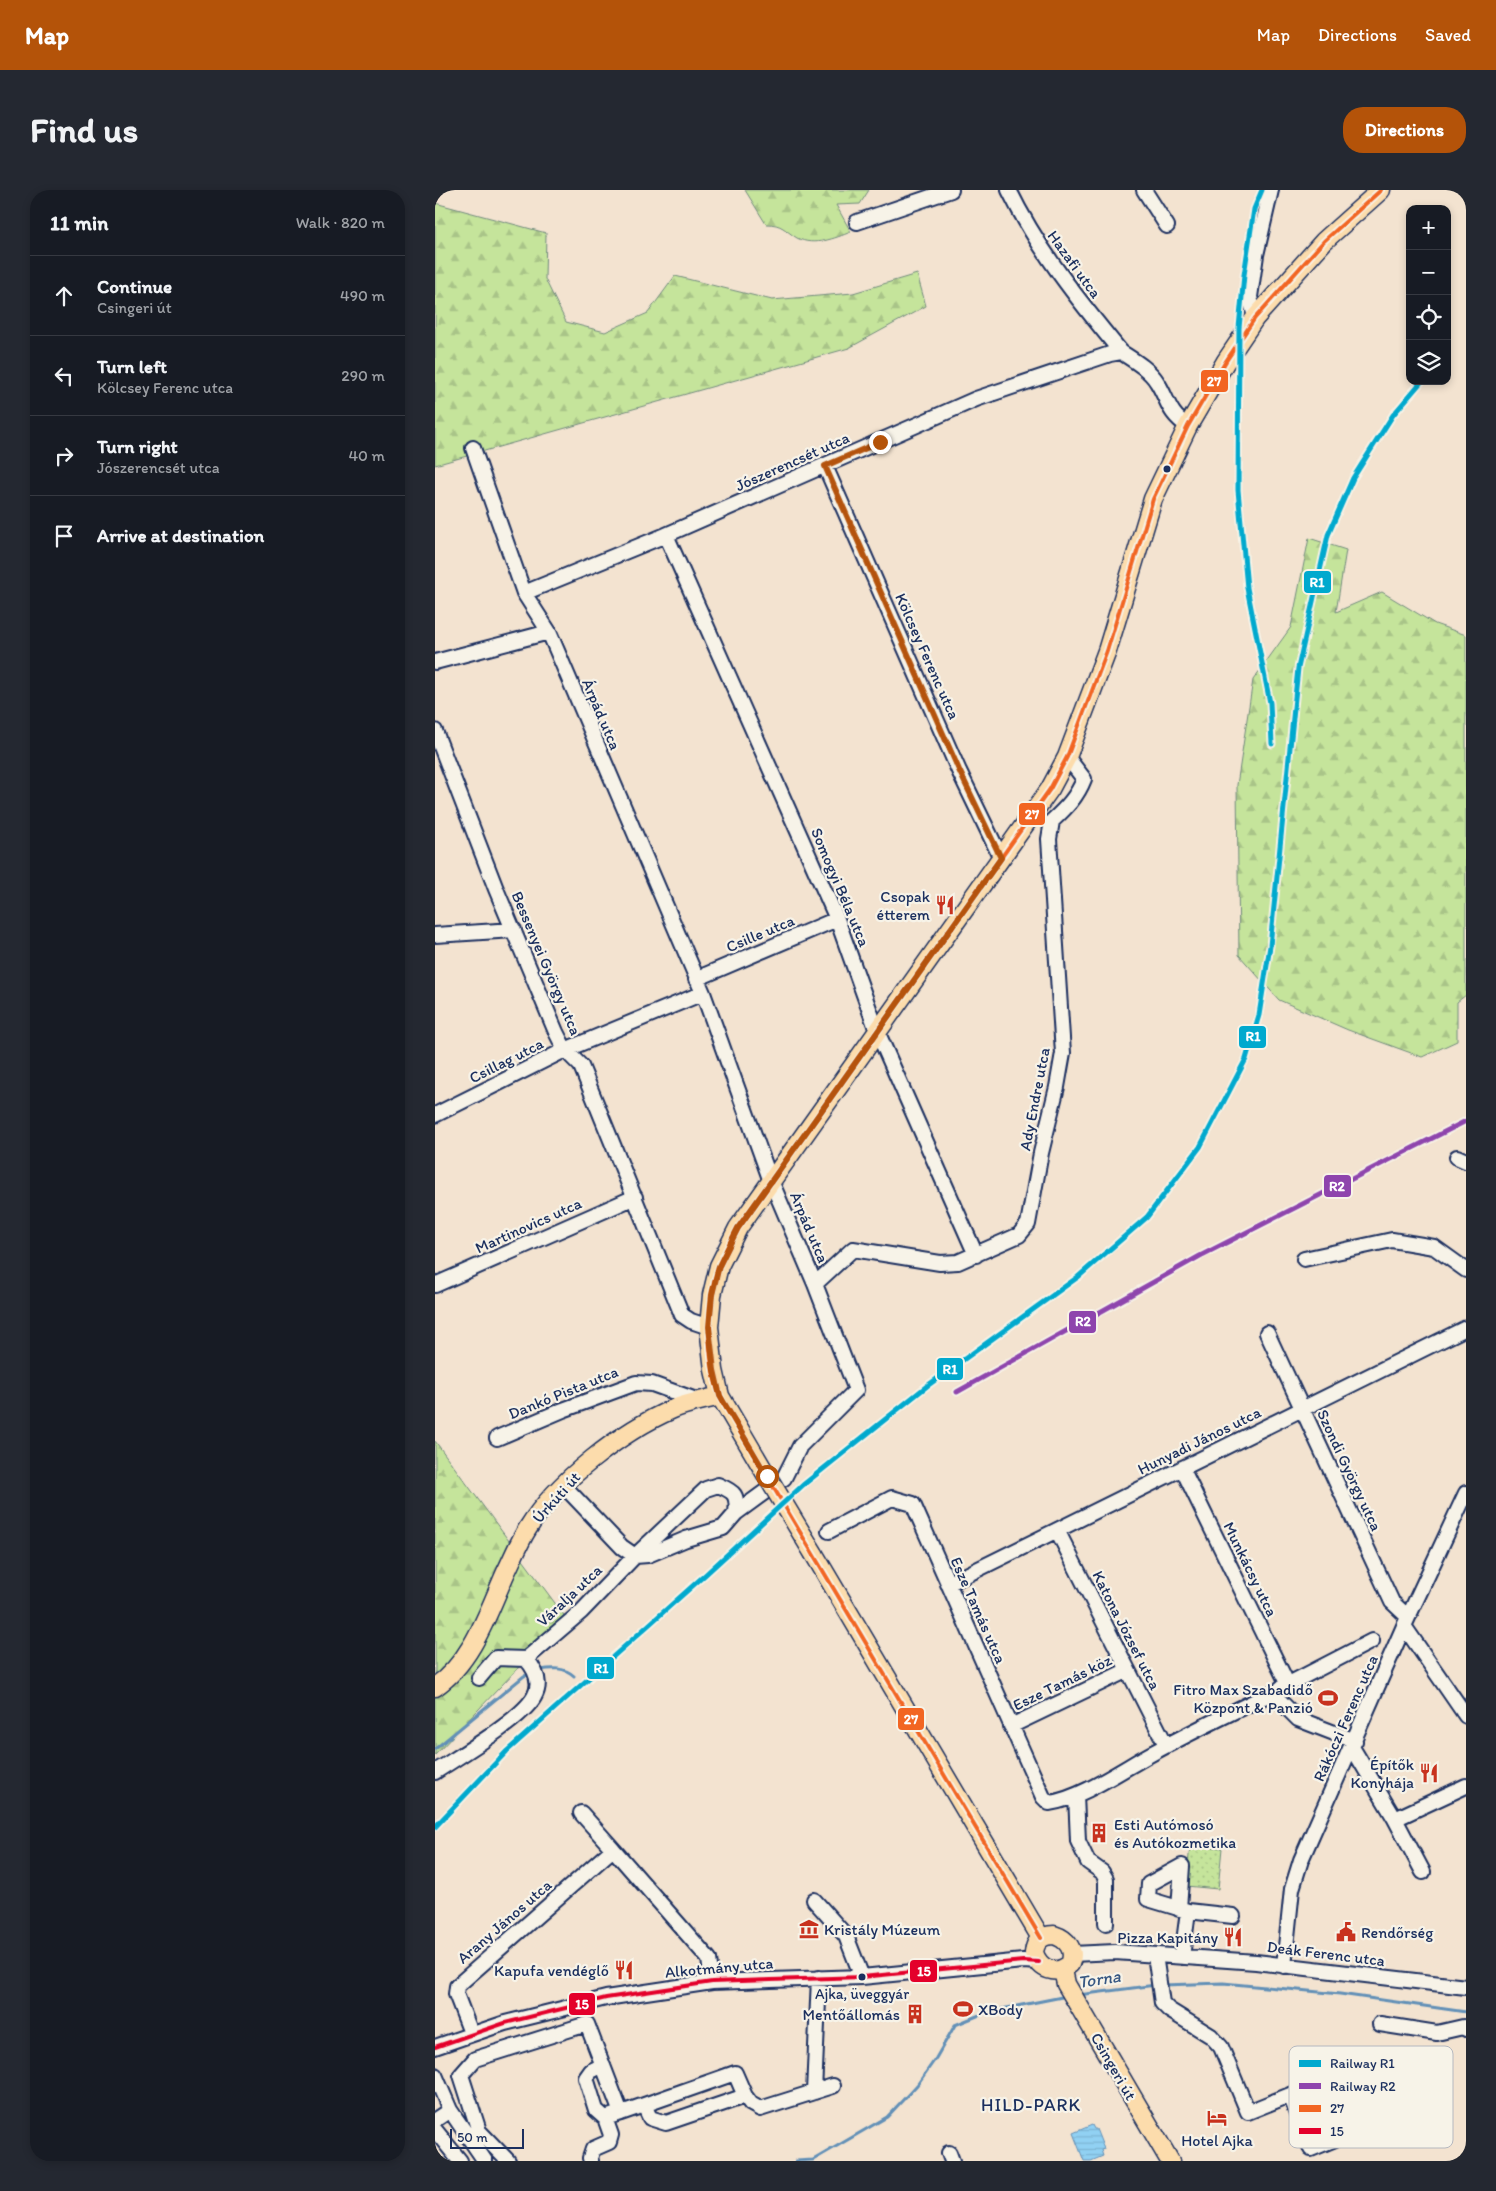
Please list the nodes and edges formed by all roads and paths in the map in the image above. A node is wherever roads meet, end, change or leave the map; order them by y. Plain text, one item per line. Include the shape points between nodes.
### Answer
1 (951, 190) edge
2 (1009, 190) edge
3 (1144, 190) edge
4 (1271, 190) edge
5 (1381, 190) edge
6 (857, 222) dead end
7 (1167, 226) dead end
8 (1255, 318) junction
9 (1121, 352) junction
10 (1188, 426) junction
11 (473, 448) dead end
12 (825, 466) junction
13 (666, 535) junction
14 (524, 593) junction
15 (549, 632) junction
16 (435, 662) edge
17 (435, 731) edge
18 (1067, 757) junction
19 (1001, 858) junction
20 (837, 919) junction
21 (514, 930) junction
22 (435, 935) edge
23 (696, 979) junction
24 (703, 993) junction
25 (877, 1031) junction
26 (565, 1050) junction
27 (435, 1115) edge
28 (772, 1181) junction
29 (635, 1197) junction
30 (977, 1255) junction
31 (1304, 1259) dead end
32 (1466, 1270) edge
33 (815, 1284) junction
34 (435, 1285) edge
35 (709, 1327) junction
36 (1466, 1328) edge
37 (1267, 1333) dead end
38 (720, 1396) junction
39 (699, 1401) junction
40 (1302, 1408) junction
41 (497, 1438) dead end
42 (1182, 1468) junction
43 (563, 1485) junction
44 (1464, 1503) edge
45 (736, 1513) junction
46 (1057, 1530) junction
47 (829, 1531) dead end
48 (635, 1556) junction
49 (948, 1584) junction
50 (1406, 1622) junction
51 (1372, 1641) dead end
52 (526, 1659) junction
53 (1127, 1670) junction
54 (479, 1678) dead end
55 (1288, 1685) junction
56 (435, 1687) edge
57 (1271, 1693) junction
58 (1466, 1716) edge
59 (1011, 1726) junction
60 (1353, 1744) junction
61 (1166, 1746) junction
62 (435, 1772) edge
63 (1466, 1786) edge
64 (1076, 1795) junction
65 (581, 1813) dead end
66 (1395, 1819) junction
67 (613, 1849) junction
68 (1423, 1872) dead end
69 (814, 1900) dead end
70 (1233, 1916) dead end
71 (1106, 1923) dead end
72 (1041, 1938) junction
73 (1072, 1954) junction
74 (1155, 1955) junction
75 (1182, 1957) junction
76 (1039, 1962) junction
77 (1283, 1966) junction
78 (862, 1977) junction
79 (1064, 1977) junction
80 (819, 1978) junction
81 (712, 1982) junction
82 (1466, 1987) edge
83 (582, 2004) junction
84 (587, 2024) junction
85 (1380, 2024) dead end
86 (1466, 2028) edge
87 (471, 2034) junction
88 (435, 2047) edge
89 (603, 2065) junction
90 (435, 2075) edge
91 (833, 2086) dead end
92 (814, 2092) junction
93 (1289, 2095) edge
94 (745, 2096) junction
95 (644, 2105) junction
96 (450, 2110) junction
97 (621, 2113) junction
98 (605, 2118) junction
99 (435, 2120) edge
100 (435, 2130) edge
101 (474, 2134) junction
102 (461, 2161) edge
103 (485, 2161) edge
104 (508, 2161) edge
105 (591, 2161) edge
106 (1170, 2161) edge

1 - 6 street
2 - 9 street, Hazafi utca via 1054,268
3 - 7 street
4 - 8 street via 1250,297
5 - 8 main road via 1324,241
8 - 10 main road
9 - 10 street via 1157,381 1169,409
9 - 12 street, Jószerencsét utca via 977,399
10 - 18 main road via 1153,499 1107,652
11 - 14 street, Árpád utca
12 - 13 street, Jószerencsét utca
12 - 19 street, Kölcsey Ferenc utca via 955,762
13 - 14 street, Jószerencsét utca
13 - 20 street, Somogyi Béla utca
14 - 15 street, Árpád utca
15 - 16 street
15 - 23 street, Árpád utca
17 - 21 street, Bessenyei György utca
18 - 19 main road via 1051,789
18 - 30 street, Ady Endre utca via 1084,779 1069,806 1052,821 1049,839 1063,1052 1057,1087 1029,1224 1019,1235
19 - 25 main road
20 - 23 street, Csille utca
20 - 25 street, Somogyi Béla utca
21 - 22 street
21 - 26 street, Bessenyei György utca
23 - 24 street, Árpád utca
24 - 26 street
24 - 28 street, Árpád utca
25 - 28 main road
25 - 30 street, Somogyi Béla utca
26 - 27 street, Csillag utca
26 - 29 street, Bessenyei György utca via 581,1066
28 - 33 street, Árpád utca
28 - 35 main road via 738,1228 719,1266
29 - 34 street, Martinovics utca
29 - 35 street, Bessenyei György utca via 682,1314
30 - 33 street, Ady Endre utca via 958,1262 940,1263 853,1249
31 - 32 street via 1392,1240 1434,1247
33 - 45 street, Árpád utca via 856,1390 800,1446 785,1478
35 - 38 main road
36 - 40 street, Hunyadi János utca
37 - 40 street, Szondi György utca
38 - 39 main road, Úrkúti út
38 - 72 main road, bridge
39 - 41 street, Dankó Pista utca via 652,1384 636,1383
39 - 43 main road, Úrkúti út via 674,1408 645,1422 596,1456
40 - 42 street, Hunyadi János utca
40 - 50 street, Szondi György utca via 1392,1602
42 - 46 street, Hunyadi János utca
42 - 55 street, Munkácsy utca
43 - 48 street via 622,1547
43 - 56 main road, Úrkúti út via 528,1528 466,1656
44 - 50 street, Rákóczi Ferenc utca
45 - 48 street via 723,1528 647,1555
45 - 48 street, Váralja utca via 734,1494 718,1485 706,1489
46 - 49 street, Hunyadi János utca
46 - 53 street, Katona József utca
47 - 49 street, Esze Tamás utca via 891,1498 913,1504
48 - 52 street, Váralja utca via 581,1612
49 - 59 street, Esze Tamás utca
50 - 58 street, Szondi György utca
50 - 60 street, Rákóczi Ferenc utca
51 - 55 street
52 - 54 street via 496,1658
52 - 62 street via 538,1679 535,1696 527,1706
53 - 59 street, Esze Tamás köz
53 - 61 street, Katona József utca
55 - 57 street
57 - 60 street via 1298,1719
57 - 61 street
59 - 64 street, Esze Tamás utca via 1043,1797 1049,1803
60 - 66 street
60 - 77 street, Rákóczi Ferenc utca via 1301,1860 1292,1889
61 - 64 street
63 - 66 street
64 - 71 street via 1079,1841 1088,1862 1106,1879
65 - 67 street
66 - 68 street
67 - 81 street via 709,1959
67 - 87 street, Arany János utca via 457,1986 456,1994
69 - 78 street via 846,1936
70 - 75 street via 1183,1910
72 - 73 main road via 1049,1935 1060,1937 1068,1943
72 - 76 main road via 1034,1948
73 - 74 street, Deák Ferenc utca via 1115,1952
73 - 79 main road
74 - 75 street, Deák Ferenc utca
74 - 93 street via 1162,2003 1211,2036 1221,2047 1247,2112
75 - 77 street, Deák Ferenc utca
76 - 78 street, Alkotmány utca
76 - 79 main road
77 - 82 street, Deák Ferenc utca
78 - 80 street, Alkotmány utca
79 - 106 main road, Csingeri út
80 - 81 street, Alkotmány utca
80 - 92 street
81 - 83 street, Alkotmány utca
83 - 84 street
83 - 87 street, Alkotmány utca
84 - 89 street
84 - 101 street via 475,2059 461,2075
85 - 86 street via 1437,2034
87 - 88 street, Alkotmány utca
89 - 97 street
89 - 98 street via 591,2071 586,2078 596,2110
90 - 96 street
91 - 92 street
92 - 94 street via 760,2108
94 - 95 street via 666,2123 650,2118
94 - 95 street via 735,2073
95 - 97 street
96 - 99 street
96 - 101 street
97 - 98 street
98 - 105 street via 611,2135 609,2142 593,2149
100 - 102 street
101 - 103 street
101 - 104 street

